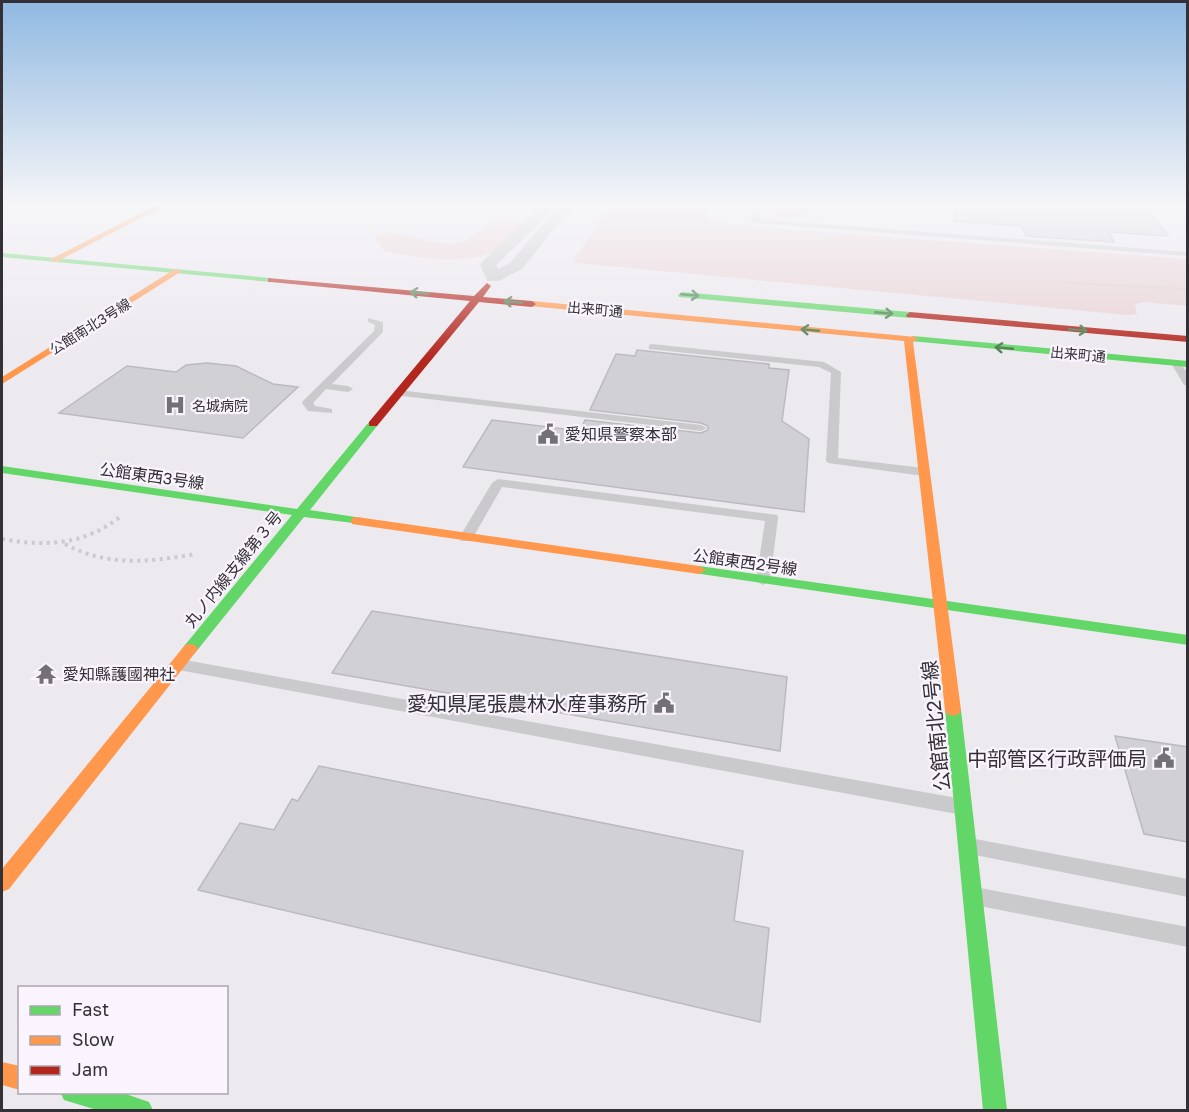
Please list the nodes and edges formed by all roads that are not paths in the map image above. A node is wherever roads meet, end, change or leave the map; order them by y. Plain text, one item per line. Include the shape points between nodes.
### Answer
1 (2, 255) edge
2 (63, 255) edge
3 (498, 255) edge
4 (525, 255) edge
5 (53, 260) junction
6 (178, 271) junction
7 (473, 276) dead end
8 (493, 278) junction
9 (515, 280) dead end
10 (668, 293) dead end
11 (477, 298) junction
12 (371, 320) dead end
13 (908, 339) junction
14 (1188, 339) edge
15 (652, 347) dead end
16 (1182, 364) edge
17 (2, 381) edge
18 (1188, 383) edge
19 (324, 386) junction
20 (348, 389) dead end
21 (398, 393) junction
22 (328, 411) dead end
23 (701, 428) dead end
24 (2, 470) edge
25 (924, 471) junction
26 (298, 514) junction
27 (466, 538) junction
28 (763, 581) junction
29 (942, 606) junction
30 (1188, 640) edge
31 (177, 665) junction
32 (962, 806) junction
33 (967, 846) junction
34 (2, 883) edge
35 (1188, 888) edge
36 (972, 895) junction
37 (1188, 937) edge
38 (2, 1074) edge
39 (18, 1078) edge
40 (80, 1094) edge
41 (141, 1110) edge
42 (994, 1110) edge

1 - 5 street, 出来町通
2 - 5 street
3 - 8 street via 489,264
4 - 8 street via 516,266
5 - 6 street, 出来町通
11 -> 6 street, 出来町通
6 - 17 street, 公館南北3号線
7 - 8 street
8 - 9 street
8 - 11 street, 丸ノ内線支線第３号
10 -> 14 street, 出来町通
13 -> 11 street, 出来町通
11 - 21 street, 丸ノ内線支線第３号
12 - 19 lane via 380,324 378,332
16 -> 13 street, 出来町通
13 - 25 street, 公館南北2号線
15 - 25 lane via 821,364 836,372 832,461
16 - 18 lane
19 - 20 lane
19 - 22 lane via 307,403 312,409
21 - 23 lane
21 - 26 street, 丸ノ内線支線第３号
24 - 26 street, 公館東西3号線
25 - 29 street, 公館南北2号線
26 - 27 street, 公館東西2号線
26 - 31 street, 丸ノ内線支線第３号
27 - 28 street, 公館東西2号線
27 - 28 lane via 498,483 772,518
28 - 29 street, 公館東西2号線
29 - 30 street, 公館東西2号線
29 - 32 street, 公館南北2号線
31 - 32 lane
31 - 34 street, 丸ノ内線支線第３号
32 - 33 street, 公館南北2号線
33 - 35 lane
33 - 36 street, 公館南北2号線
36 - 37 lane
36 - 42 street, 公館南北2号線
38 - 39 street
40 - 41 street

